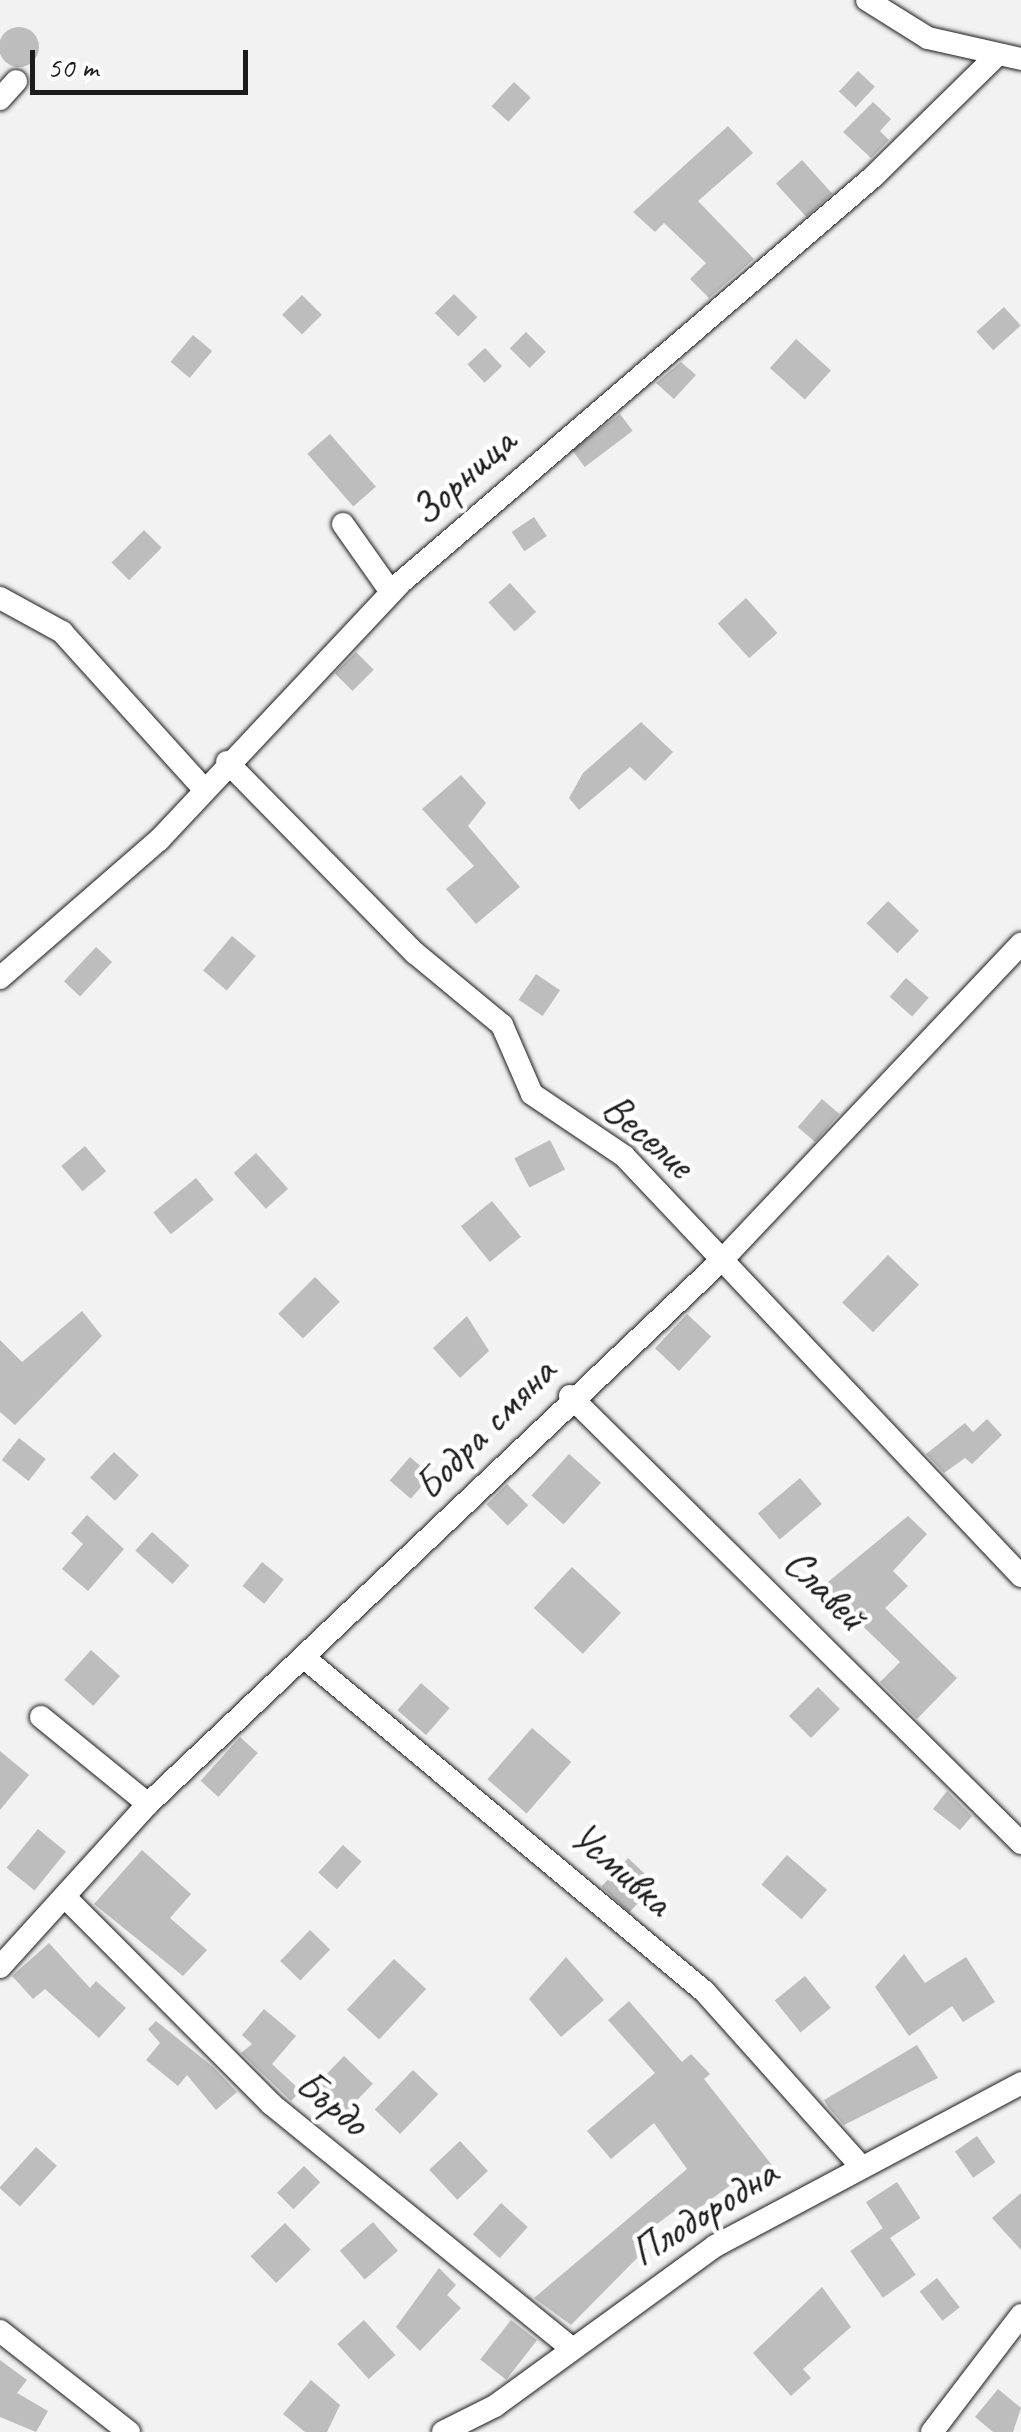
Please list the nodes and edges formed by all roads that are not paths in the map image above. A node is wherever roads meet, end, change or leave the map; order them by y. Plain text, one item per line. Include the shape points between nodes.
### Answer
1 (868, 0) edge
2 (997, 55) junction
3 (1021, 59) edge
4 (16, 81) dead end
5 (0, 99) edge
6 (342, 524) dead end
7 (391, 592) junction
8 (0, 598) edge
9 (227, 762) junction
10 (204, 788) junction
11 (1021, 944) edge
12 (0, 978) edge
13 (723, 1259) junction
14 (570, 1396) junction
15 (1021, 1576) edge
16 (307, 1660) junction
17 (41, 1716) dead end
18 (148, 1804) junction
19 (1021, 1843) edge
20 (66, 1898) junction
21 (0, 1967) edge
22 (1021, 2083) edge
23 (858, 2162) junction
24 (1021, 2315) edge
25 (0, 2331) edge
26 (570, 2346) junction
27 (936, 2430) edge
28 (129, 2432) edge
29 (442, 2432) edge

1 - 2 street via 928,38
2 - 3 street
2 - 7 street, Зорница via 874,176
4 - 5 street
6 - 7 street
7 - 9 street, Зорница
8 - 10 street via 62,632
9 - 10 street, Зорница
9 - 13 street, Веселие via 415,953 502,1025 532,1094 624,1156
10 - 12 street, Зорница via 159,840
11 - 13 street, Бодра смяна
13 - 14 street, Бодра смяна
13 - 15 street, Веселие
14 - 16 street, Бодра смяна
14 - 19 street, Славей
16 - 18 street, Бодра смяна
16 - 23 street, Усмивка via 705,1992
17 - 18 street
18 - 20 street, Бодра смяна
20 - 21 street, Бодра смяна
20 - 26 street, Бърдо via 271,2104
22 - 23 street, Плодородна
23 - 26 street, Плодородна
24 - 27 street
25 - 28 street
26 - 29 street, Плодородна via 495,2406

